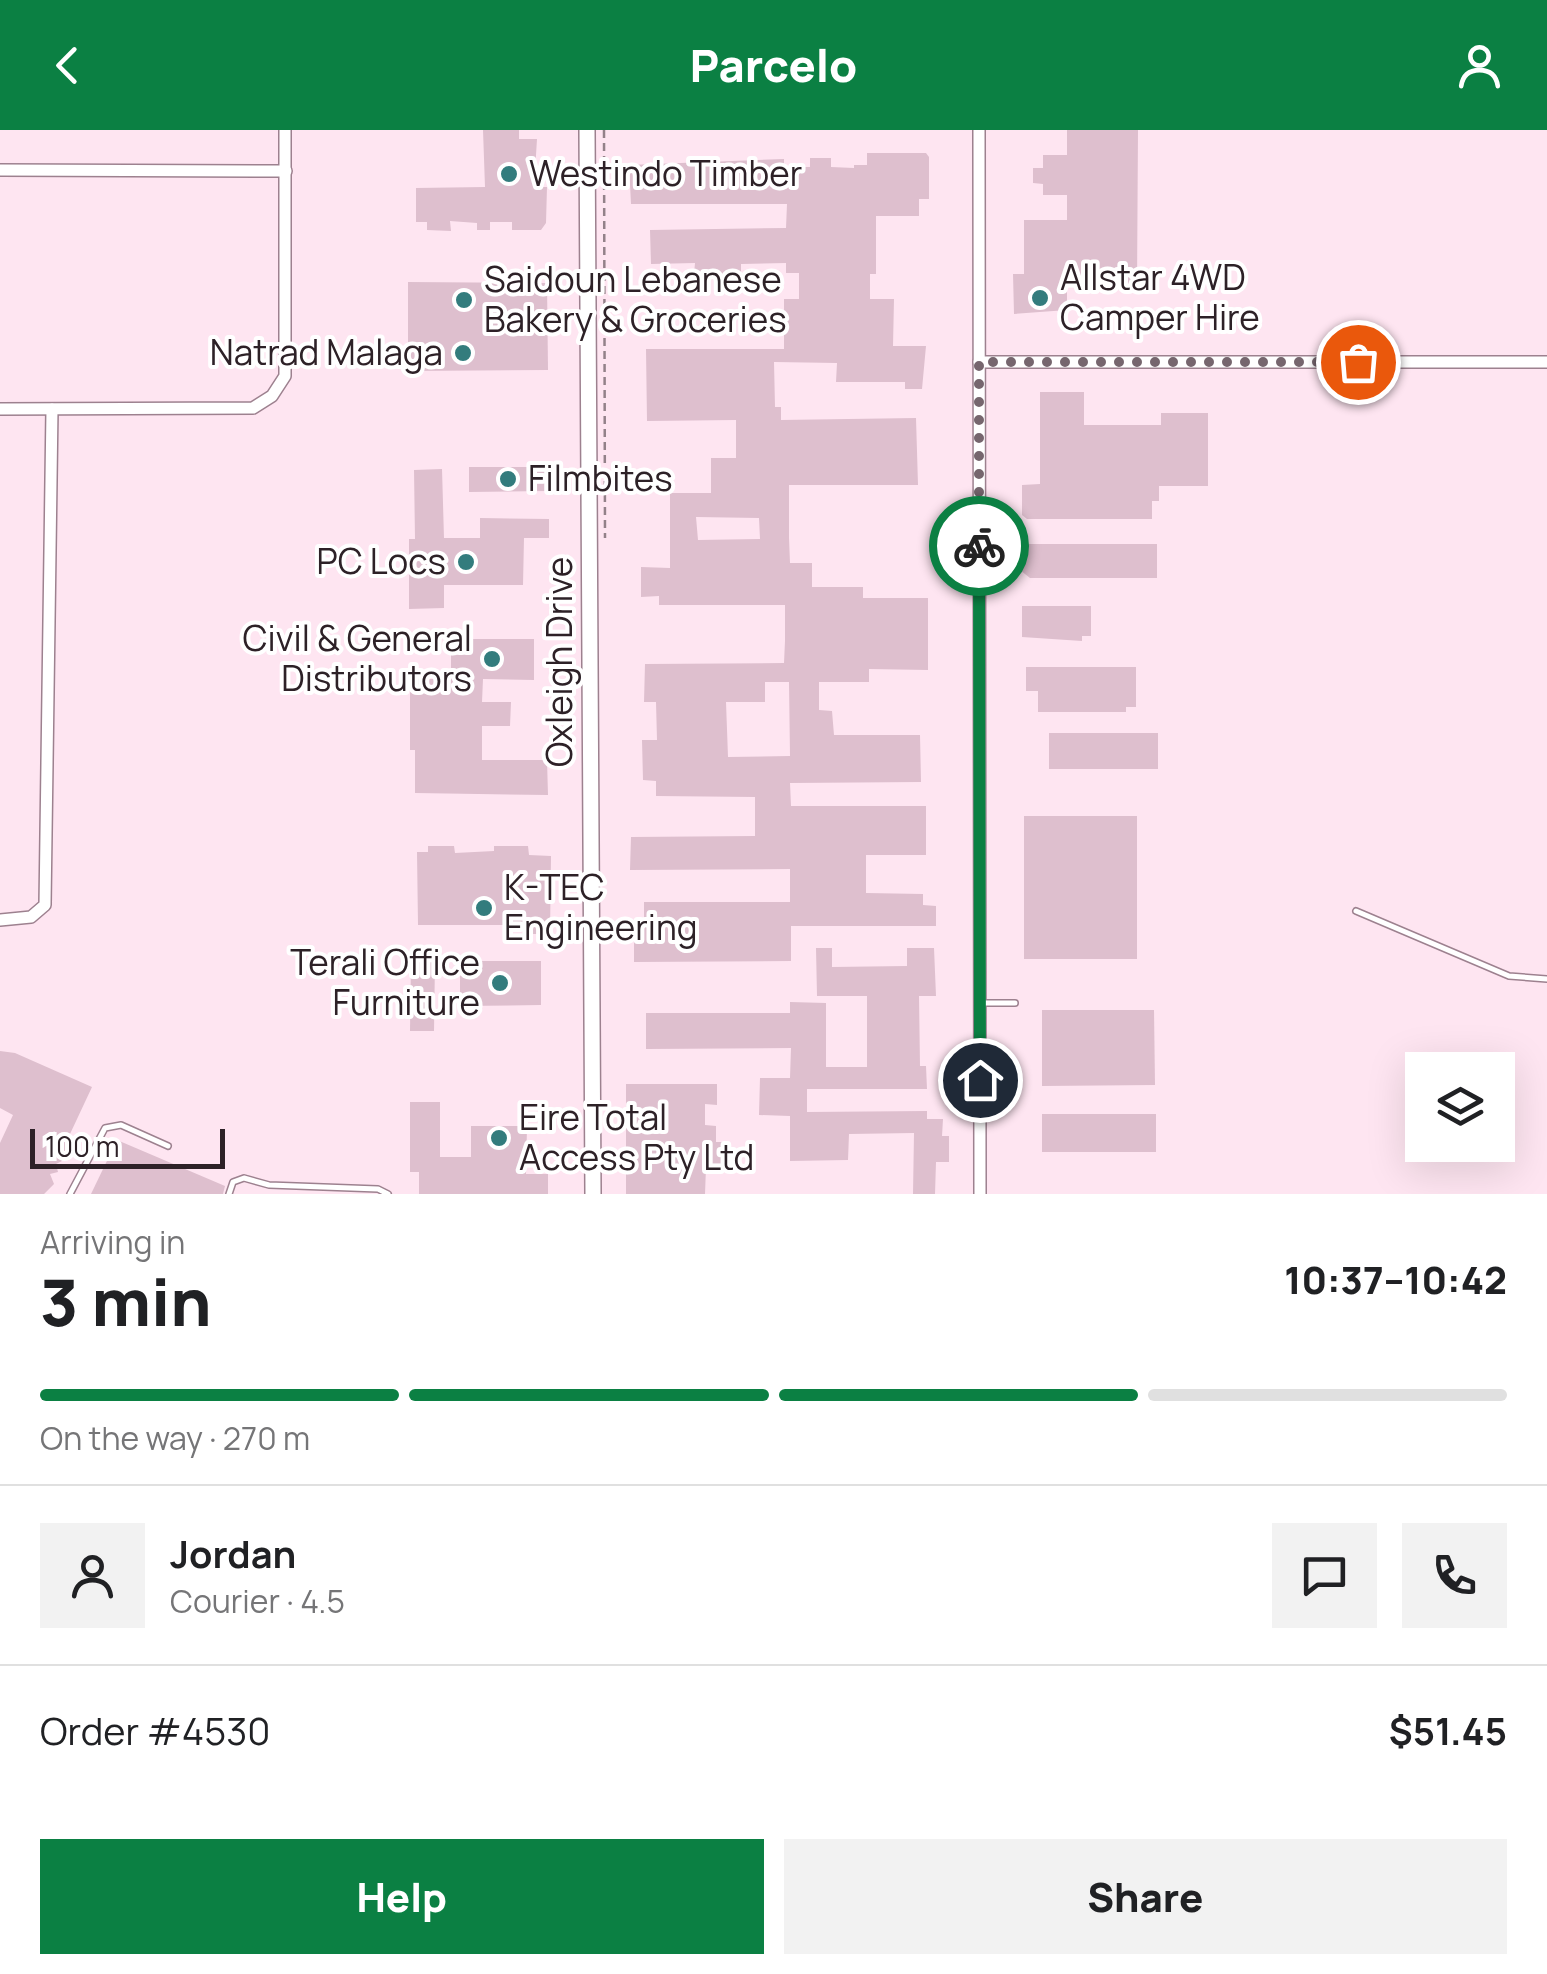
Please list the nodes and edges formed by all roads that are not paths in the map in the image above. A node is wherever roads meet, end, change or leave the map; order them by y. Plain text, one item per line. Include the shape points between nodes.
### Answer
1 (285, 130) edge
2 (587, 130) edge
3 (979, 130) edge
4 (0, 170) edge
5 (286, 171) junction
6 (979, 362) junction
7 (1547, 362) edge
8 (0, 409) edge
9 (52, 409) junction
10 (1356, 911) dead end
11 (0, 920) edge
12 (1547, 979) edge
13 (1015, 1003) dead end
14 (980, 1004) junction
15 (168, 1146) dead end
16 (70, 1194) edge
17 (229, 1194) edge
18 (388, 1194) edge
19 (592, 1194) edge
20 (980, 1194) edge

1 - 5 street
2 - 19 street, Oxleigh Drive
3 - 6 street
4 - 5 street
5 - 9 street via 285,376 272,396 253,408
6 - 7 street
6 - 14 street
8 - 9 street
9 - 11 street via 45,904 31,917
10 - 12 lane via 1509,976
13 - 14 lane
14 - 20 street
15 - 16 lane via 120,1125 104,1128
17 - 18 lane via 233,1182 244,1178

